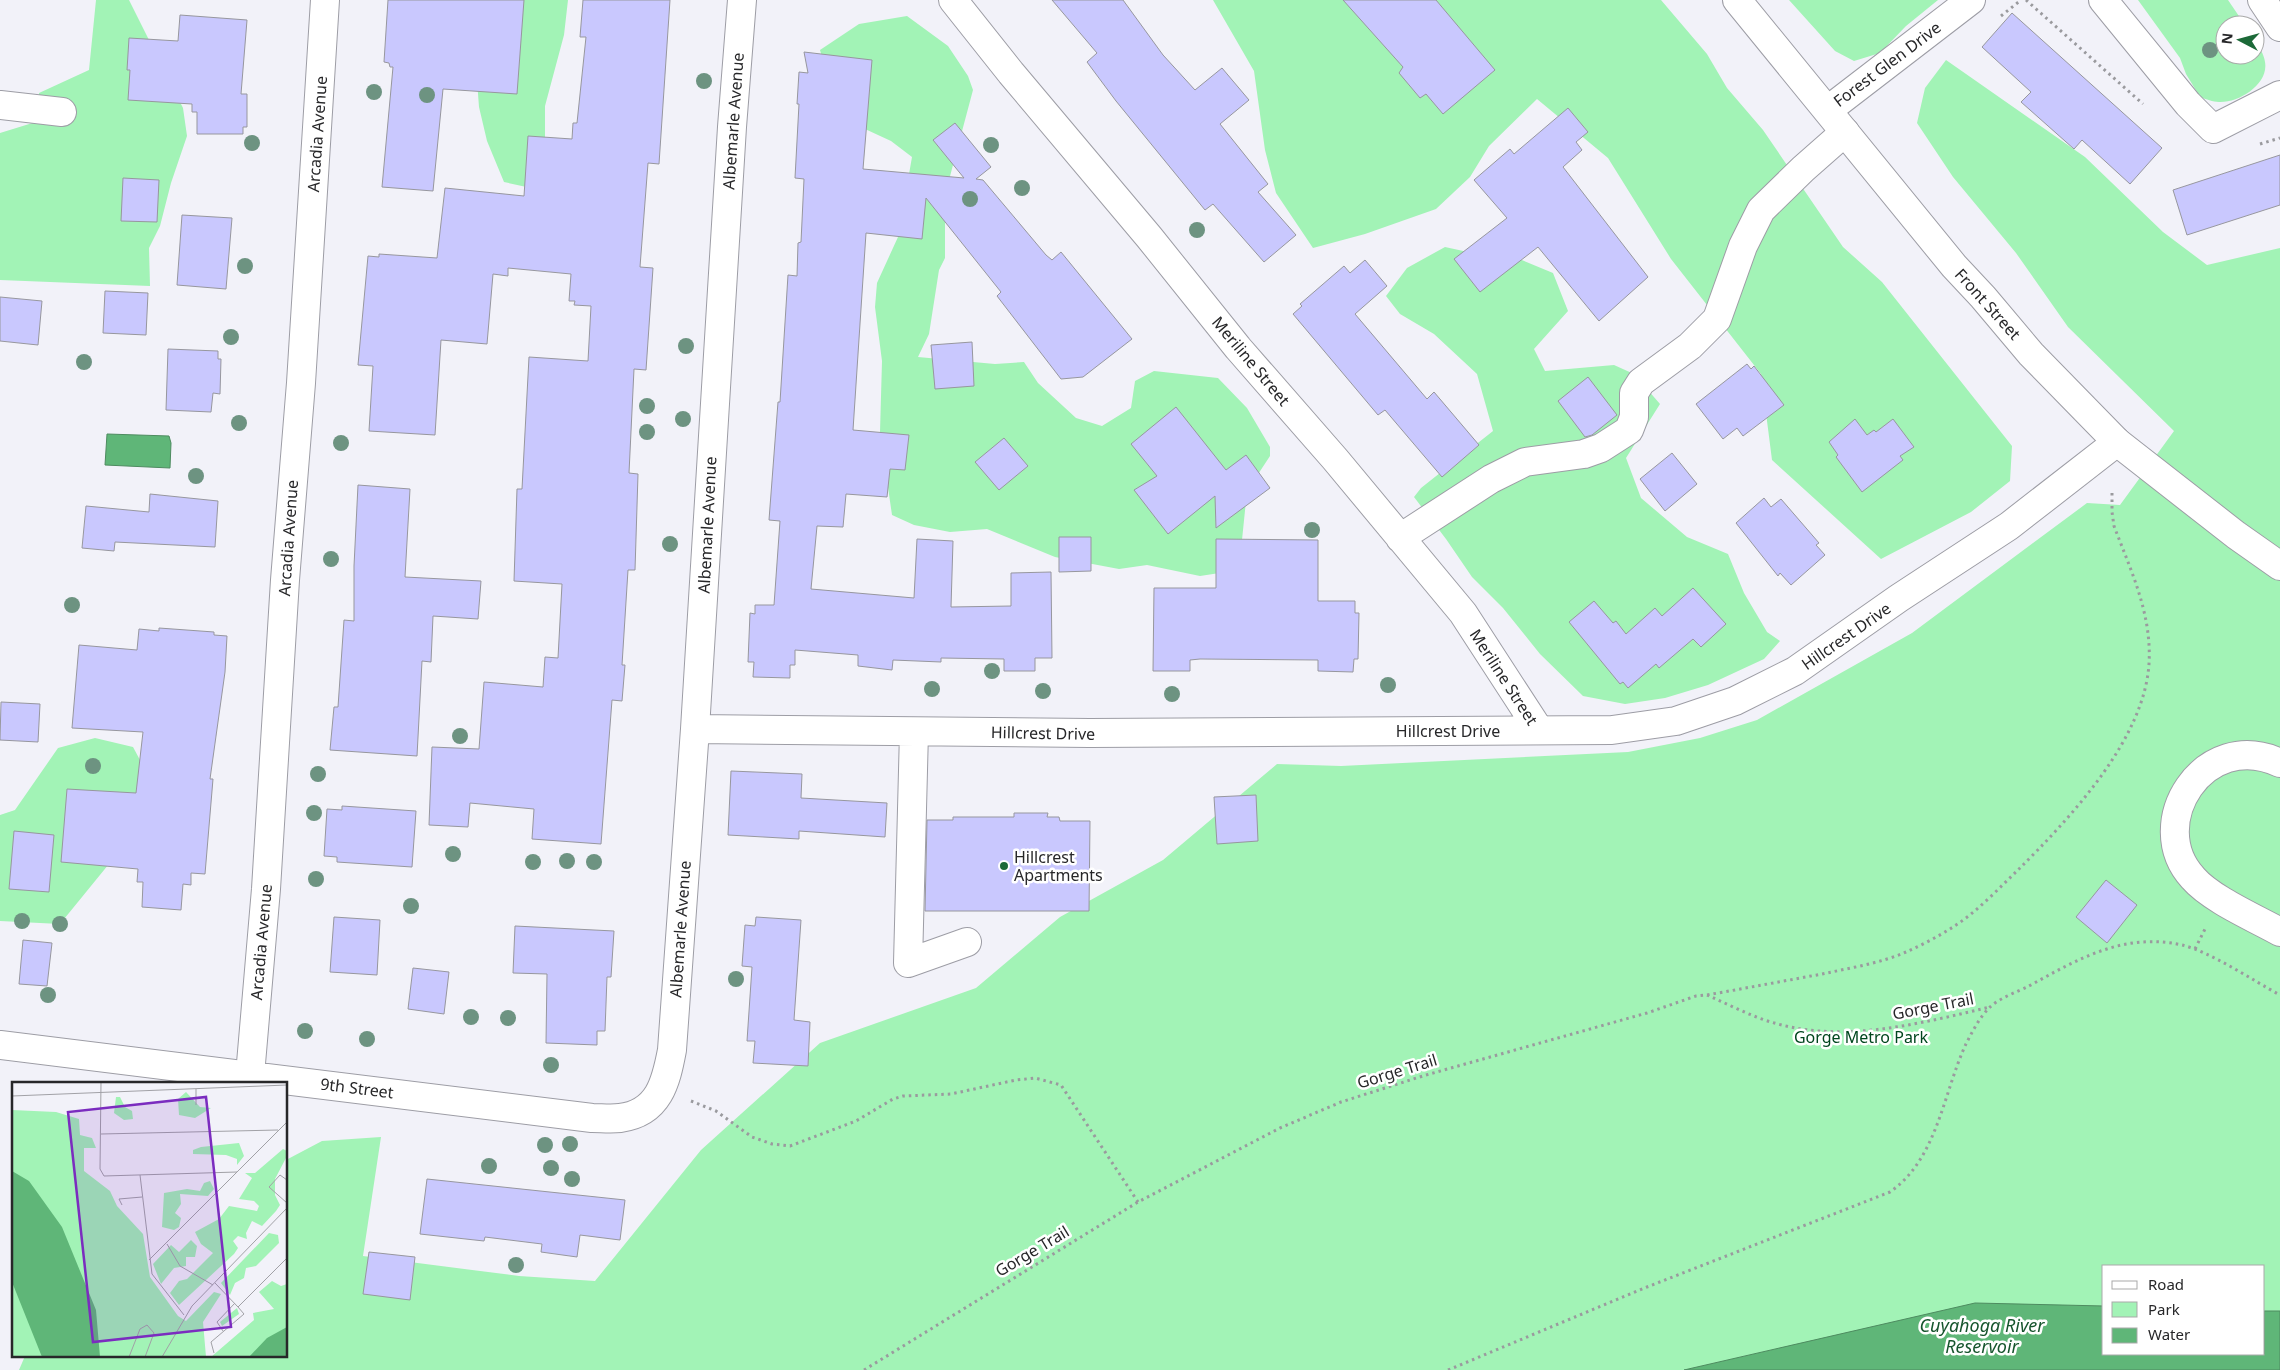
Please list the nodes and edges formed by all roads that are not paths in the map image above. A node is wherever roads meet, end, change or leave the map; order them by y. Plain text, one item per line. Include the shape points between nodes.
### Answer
1 (326, 0) edge
2 (742, 0) edge
3 (953, 0) edge
4 (1737, 0) edge
5 (1971, 0) edge
6 (2103, 0) edge
7 (2262, 0) edge
8 (2280, 27) edge
9 (2280, 95) edge
10 (0, 105) edge
11 (1828, 110) junction
12 (62, 112) dead end
13 (1845, 132) junction
14 (2116, 442) junction
15 (1400, 538) junction
16 (2280, 566) edge
17 (694, 729) junction
18 (1539, 730) junction
19 (914, 732) junction
20 (2280, 763) edge
21 (2280, 932) edge
22 (967, 942) dead end
23 (0, 1045) edge
24 (672, 1050) joint
25 (250, 1075) junction

1 - 25 street, Arcadia Avenue
2 - 17 street, Albemarle Avenue
3 - 15 street, Meriline Street via 1238,348
4 - 11 street, Front Street
5 - 11 street, Forest Glen Drive
6 - 9 street via 2188,104 2213,129
7 - 8 street
10 - 12 street
11 - 13 street, Front Street
13 - 14 street, Front Street via 1954,266 2031,354
13 - 15 street via 1762,210 1742,246 1717,319 1690,346 1641,382 1634,393 1634,417 1629,430 1601,448 1584,454 1525,462 1491,479
14 - 16 street, Front Street
14 - 18 street, Hillcrest Drive via 2009,526 1796,671 1744,697 1676,721 1612,730
15 - 18 street, Meriline Street via 1463,613
17 - 19 street, Hillcrest Drive
17 - 24 street, Albemarle Avenue
18 - 19 street, Hillcrest Drive via 1099,734
19 - 22 street via 908,963
20 - 21 street via 2258,755 2236,755 2218,761 2202,772 2186,792 2177,814 2176,840 2182,862 2192,878 2205,889
23 - 25 street, 9th Street
24 - 25 street, 9th Street via 662,1091 643,1110 620,1118 592,1118

